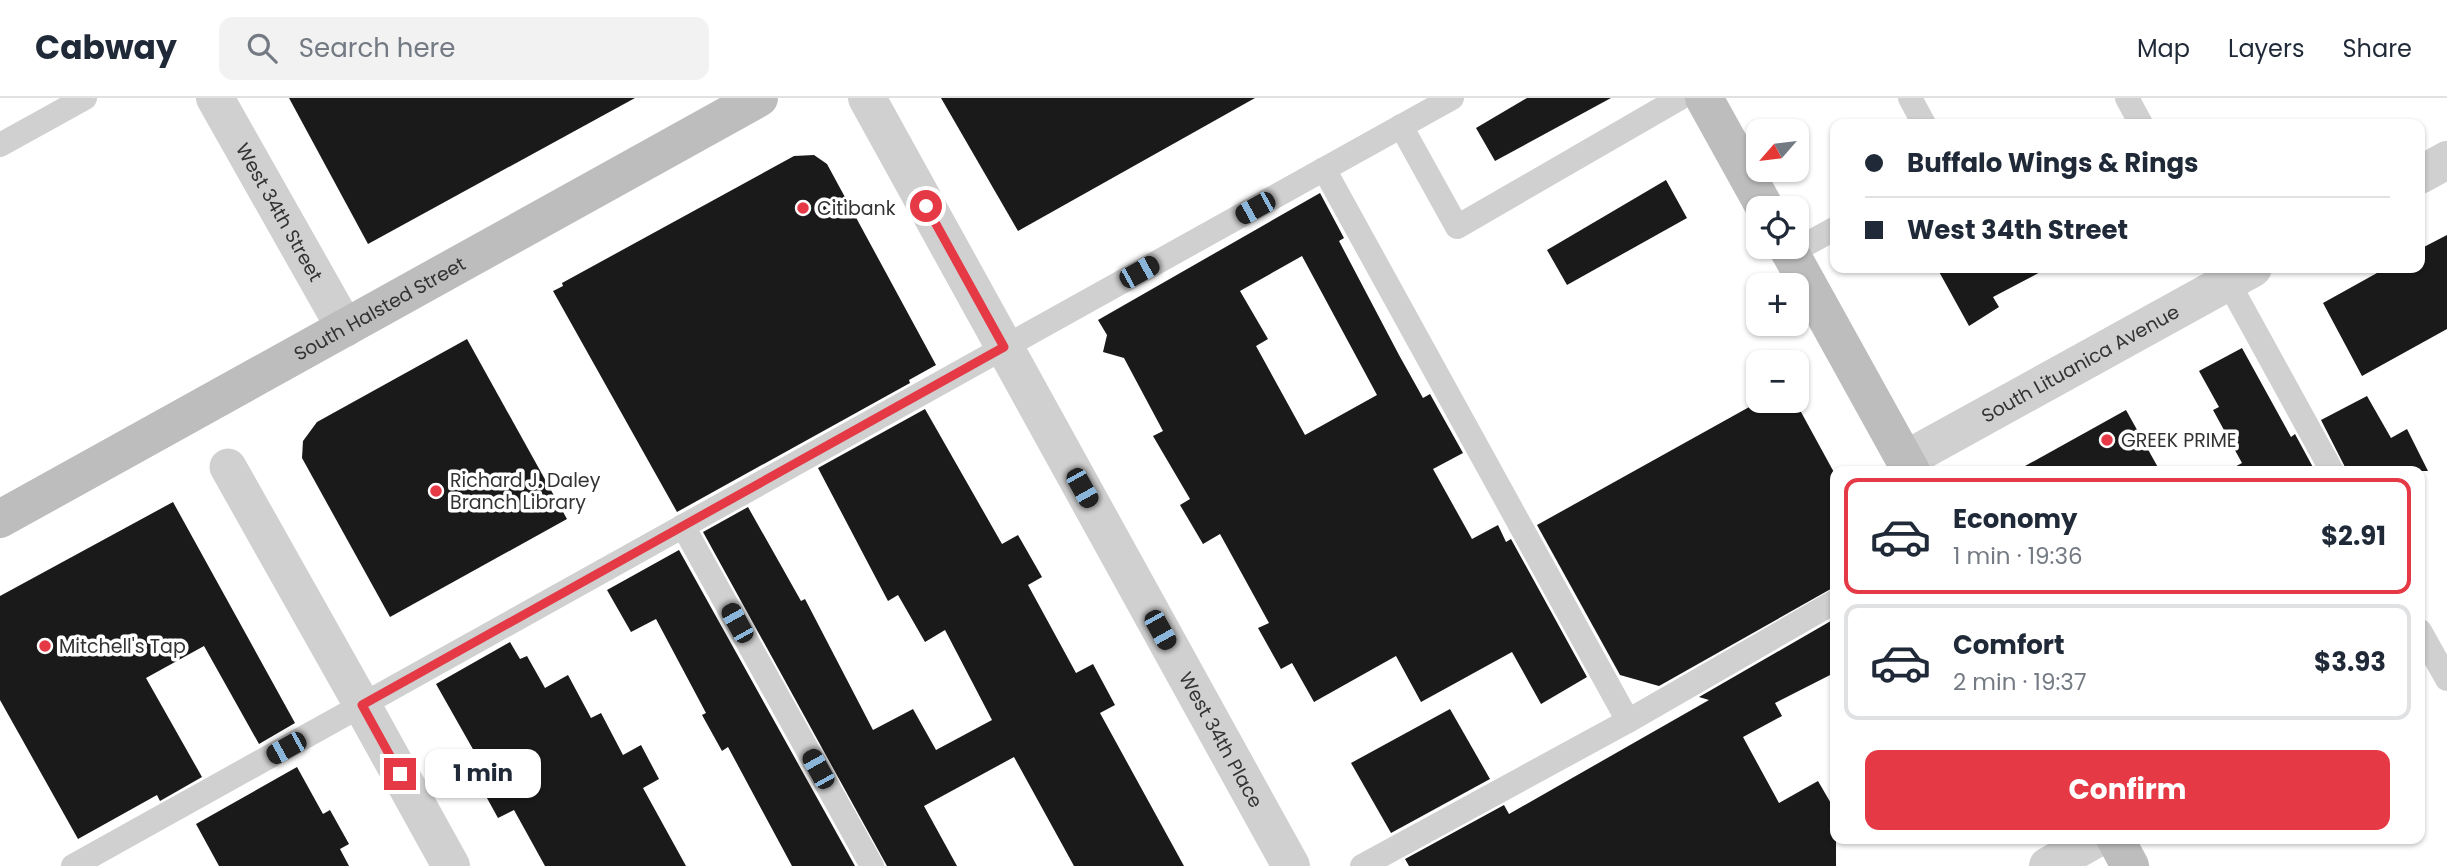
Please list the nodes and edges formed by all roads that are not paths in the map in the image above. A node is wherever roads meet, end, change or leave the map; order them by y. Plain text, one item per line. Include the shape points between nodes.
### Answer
1 (85, 98) edge
2 (215, 98) edge
3 (759, 98) edge
4 (867, 98) edge
5 (1452, 98) edge
6 (1910, 98) edge
7 (2127, 98) edge
8 (1704, 100) edge
9 (1921, 119) edge
10 (2138, 119) edge
11 (1401, 126) junction
12 (0, 145) edge
13 (2447, 160) edge
14 (1324, 169) junction
15 (2425, 172) edge
16 (1758, 196) edge
17 (1830, 231) edge
18 (1809, 240) edge
19 (1793, 259) edge
20 (2232, 273) edge
21 (2234, 273) edge
22 (345, 328) junction
23 (1004, 347) junction
24 (1908, 466) edge
25 (2330, 466) edge
26 (228, 467) dead end
27 (0, 519) edge
28 (683, 526) junction
29 (1830, 604) edge
30 (2425, 640) edge
31 (2447, 679) edge
32 (362, 705) junction
33 (1628, 721) junction
34 (2086, 844) edge
35 (2118, 844) edge
36 (73, 866) edge
37 (451, 866) edge
38 (872, 866) edge
39 (1291, 866) edge
40 (1362, 866) edge
41 (2048, 866) edge
42 (2130, 866) edge

1 - 12 lane
2 - 22 street, West 34th Street
3 - 22 main road, South Halsted Street
4 - 23 street, West 34th Place
5 - 11 lane
6 - 9 lane
7 - 10 lane
8 - 11 lane via 1457,227
8 - 16 main road
11 - 14 lane
13 - 15 street
14 - 23 lane
14 - 33 lane
17 - 18 lane
19 - 24 main road
20 - 24 street, South Lituanica Avenue
21 - 25 lane
22 - 27 main road, South Halsted Street
23 - 28 lane
23 - 39 street, West 34th Place
26 - 32 street
28 - 32 lane
28 - 38 lane
29 - 33 lane
30 - 31 lane
32 - 36 lane
32 - 37 street
33 - 40 lane
34 - 41 street
35 - 42 main road

